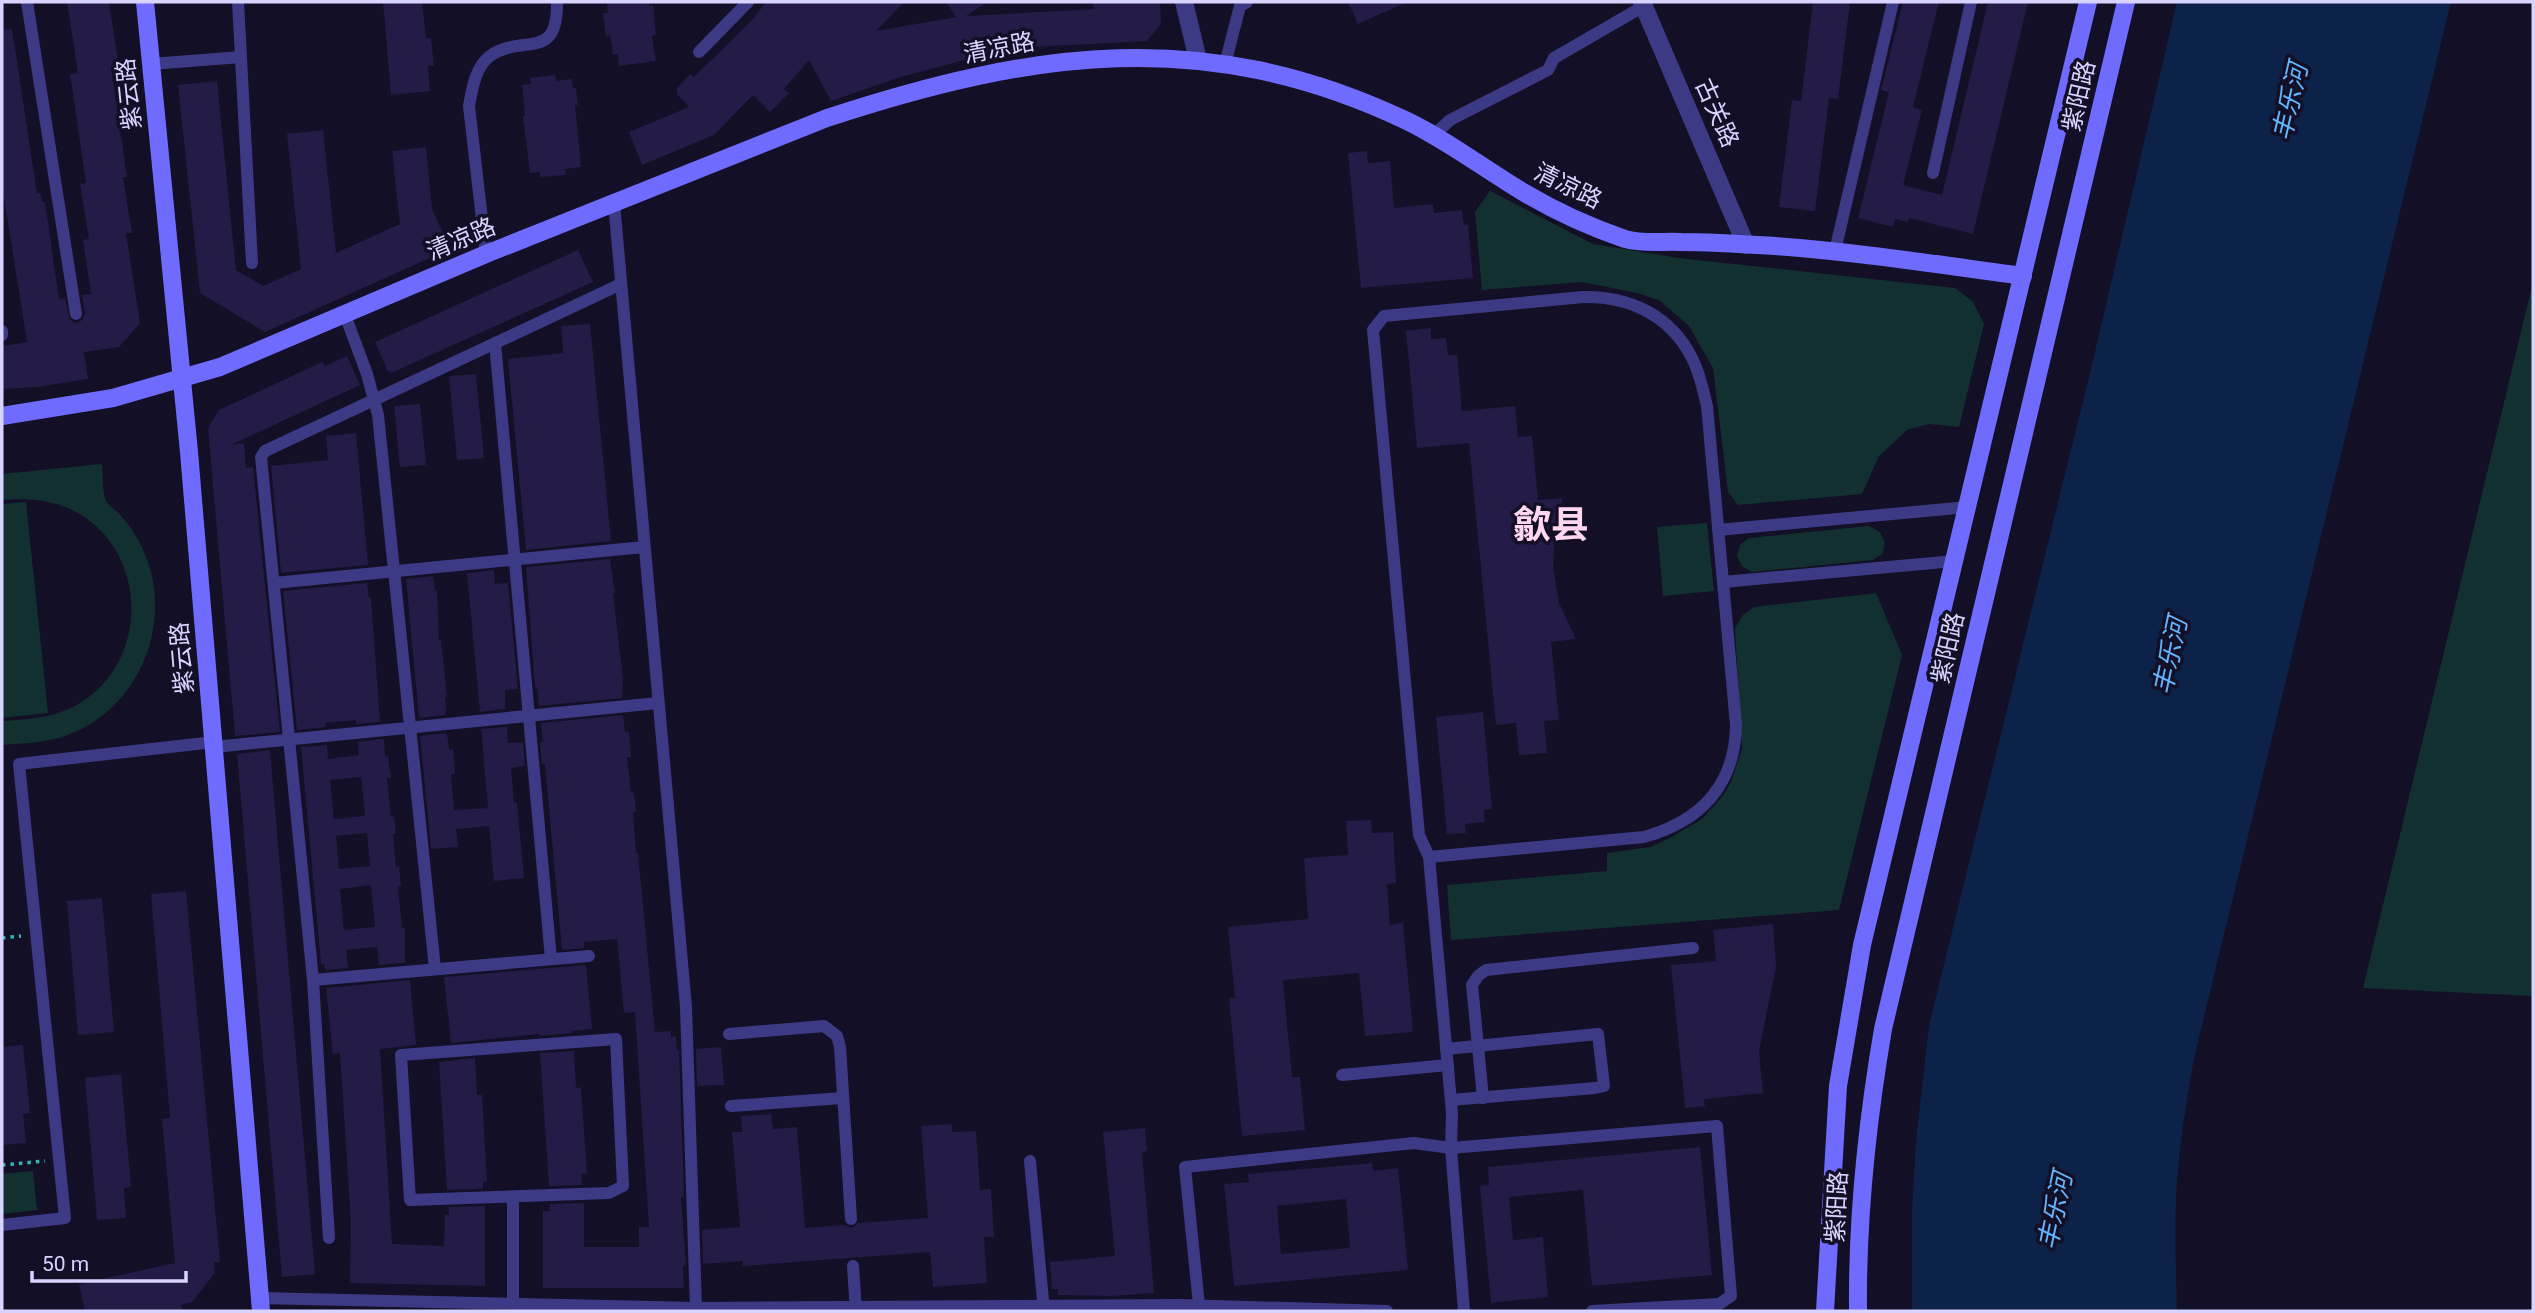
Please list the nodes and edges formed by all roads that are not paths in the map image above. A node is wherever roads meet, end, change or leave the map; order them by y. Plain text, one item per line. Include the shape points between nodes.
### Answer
1 (27, 2) edge
2 (145, 2) edge
3 (238, 2) edge
4 (558, 2) edge
5 (748, 2) edge
6 (1184, 2) edge
7 (1247, 2) edge
8 (1893, 2) edge
9 (1971, 2) edge
10 (2088, 2) edge
11 (2126, 2) edge
12 (1643, 4) edge
13 (699, 52) dead end
14 (241, 57) junction
15 (1198, 60) junction
16 (151, 64) junction
17 (1225, 64) junction
18 (1434, 135) junction
19 (1933, 173) dead end
20 (614, 203) junction
21 (1746, 244) junction
22 (1835, 251) junction
23 (486, 254) junction
24 (252, 262) dead end
25 (2023, 276) junction
26 (621, 285) junction
27 (76, 314) dead end
28 (345, 315) junction
29 (495, 343) junction
30 (182, 380) junction
31 (374, 400) junction
32 (2, 416) edge
33 (1968, 506) junction
34 (1718, 530) junction
35 (645, 547) junction
36 (515, 560) junction
37 (1955, 561) junction
38 (394, 572) junction
39 (1723, 582) junction
40 (274, 583) junction
41 (659, 703) junction
42 (529, 716) junction
43 (410, 728) junction
44 (289, 740) junction
45 (214, 744) junction
46 (1429, 857) junction
47 (1693, 948) dead end
48 (589, 956) dead end
49 (551, 959) junction
50 (435, 969) junction
51 (313, 980) junction
52 (729, 1034) dead end
53 (1478, 1046) junction
54 (1446, 1049) junction
55 (1448, 1065) junction
56 (1342, 1075) dead end
57 (843, 1098) junction
58 (1483, 1098) junction
59 (1451, 1100) junction
60 (731, 1106) dead end
61 (1451, 1148) junction
62 (1030, 1161) dead end
63 (513, 1197) junction
64 (850, 1219) dead end
65 (2, 1225) edge
66 (329, 1238) dead end
67 (853, 1266) dead end
68 (260, 1305) edge
69 (1199, 1305) junction
70 (513, 1308) edge
71 (696, 1308) junction
72 (1043, 1308) edge
73 (856, 1309) edge
74 (1387, 1311) edge
75 (1464, 1311) edge
76 (1592, 1311) edge
77 (1825, 1311) edge
78 (1858, 1311) edge

1 - 27 lane
2 - 16 street, 紫云路
3 - 14 lane
4 - 23 lane via 552,35 490,56 474,83 469,106
5 - 13 lane
6 - 15 street
7 - 17 lane via 1240,6
8 - 22 lane
9 - 19 lane
10 - 25 street, 紫阳路
11 - 78 street, 紫阳路 via 1883,1029 1863,1165
12 - 18 lane via 1554,58 1548,70 1450,120
12 - 21 street, 古关路
14 - 16 lane
14 - 24 lane
15 - 17 street, 清凉路
15 - 20 street, 清凉路 via 1130,56 1074,60 920,89 827,118
16 - 30 street, 紫云路
17 - 18 street, 清凉路 via 1320,88
18 - 21 street, 清凉路 via 1524,193 1629,240
20 - 23 street, 清凉路
20 - 26 lane
21 - 22 street, 清凉路
22 - 25 street, 清凉路
23 - 28 street, 清凉路
25 - 33 street, 紫阳路
26 - 29 lane
26 - 35 lane
28 - 30 street, 清凉路
28 - 31 lane
29 - 31 lane
29 - 36 lane
30 - 32 street, 清凉路 via 113,398
30 - 45 street, 紫云路
31 - 38 lane
31 - 40 lane via 265,451 261,457
33 - 34 lane
33 - 37 street, 紫阳路
34 - 39 lane
34 - 46 lane via 1707,406 1698,373 1682,341 1648,310 1600,297 1384,316 1373,330 1419,835
35 - 36 lane
35 - 41 lane
36 - 38 lane
36 - 42 lane
37 - 39 lane
37 - 77 street, 紫阳路 via 1849,1016 1834,1127
38 - 40 lane
38 - 43 lane
39 - 46 lane via 1736,739 1724,779 1707,803 1684,821 1644,836
40 - 44 lane
41 - 42 lane
41 - 71 lane via 686,1007
42 - 43 lane
42 - 49 lane
43 - 44 lane
43 - 50 lane
44 - 45 lane
44 - 51 lane
45 - 65 lane via 19,764 65,1218
45 - 68 street, 紫云路
46 - 54 lane
47 - 53 lane via 1486,970 1472,985
48 - 49 lane
49 - 50 lane
50 - 51 lane
51 - 66 lane
52 - 57 lane via 829,1028 839,1041
53 - 54 lane
53 - 58 lane
53 - 58 lane via 1598,1034 1604,1086
54 - 55 lane
55 - 56 lane
55 - 59 lane
57 - 60 lane
57 - 64 lane
58 - 59 lane
59 - 61 lane
61 - 69 lane via 1415,1143 1185,1167
61 - 75 lane
61 - 76 lane via 1717,1126 1731,1296 1719,1304
62 - 72 lane
63 - 63 lane via 609,1194 624,1186 616,1039 401,1055 410,1200
63 - 70 lane
67 - 73 lane
68 - 70 lane
69 - 72 lane
69 - 74 lane
70 - 71 lane
71 - 73 lane
72 - 73 lane

